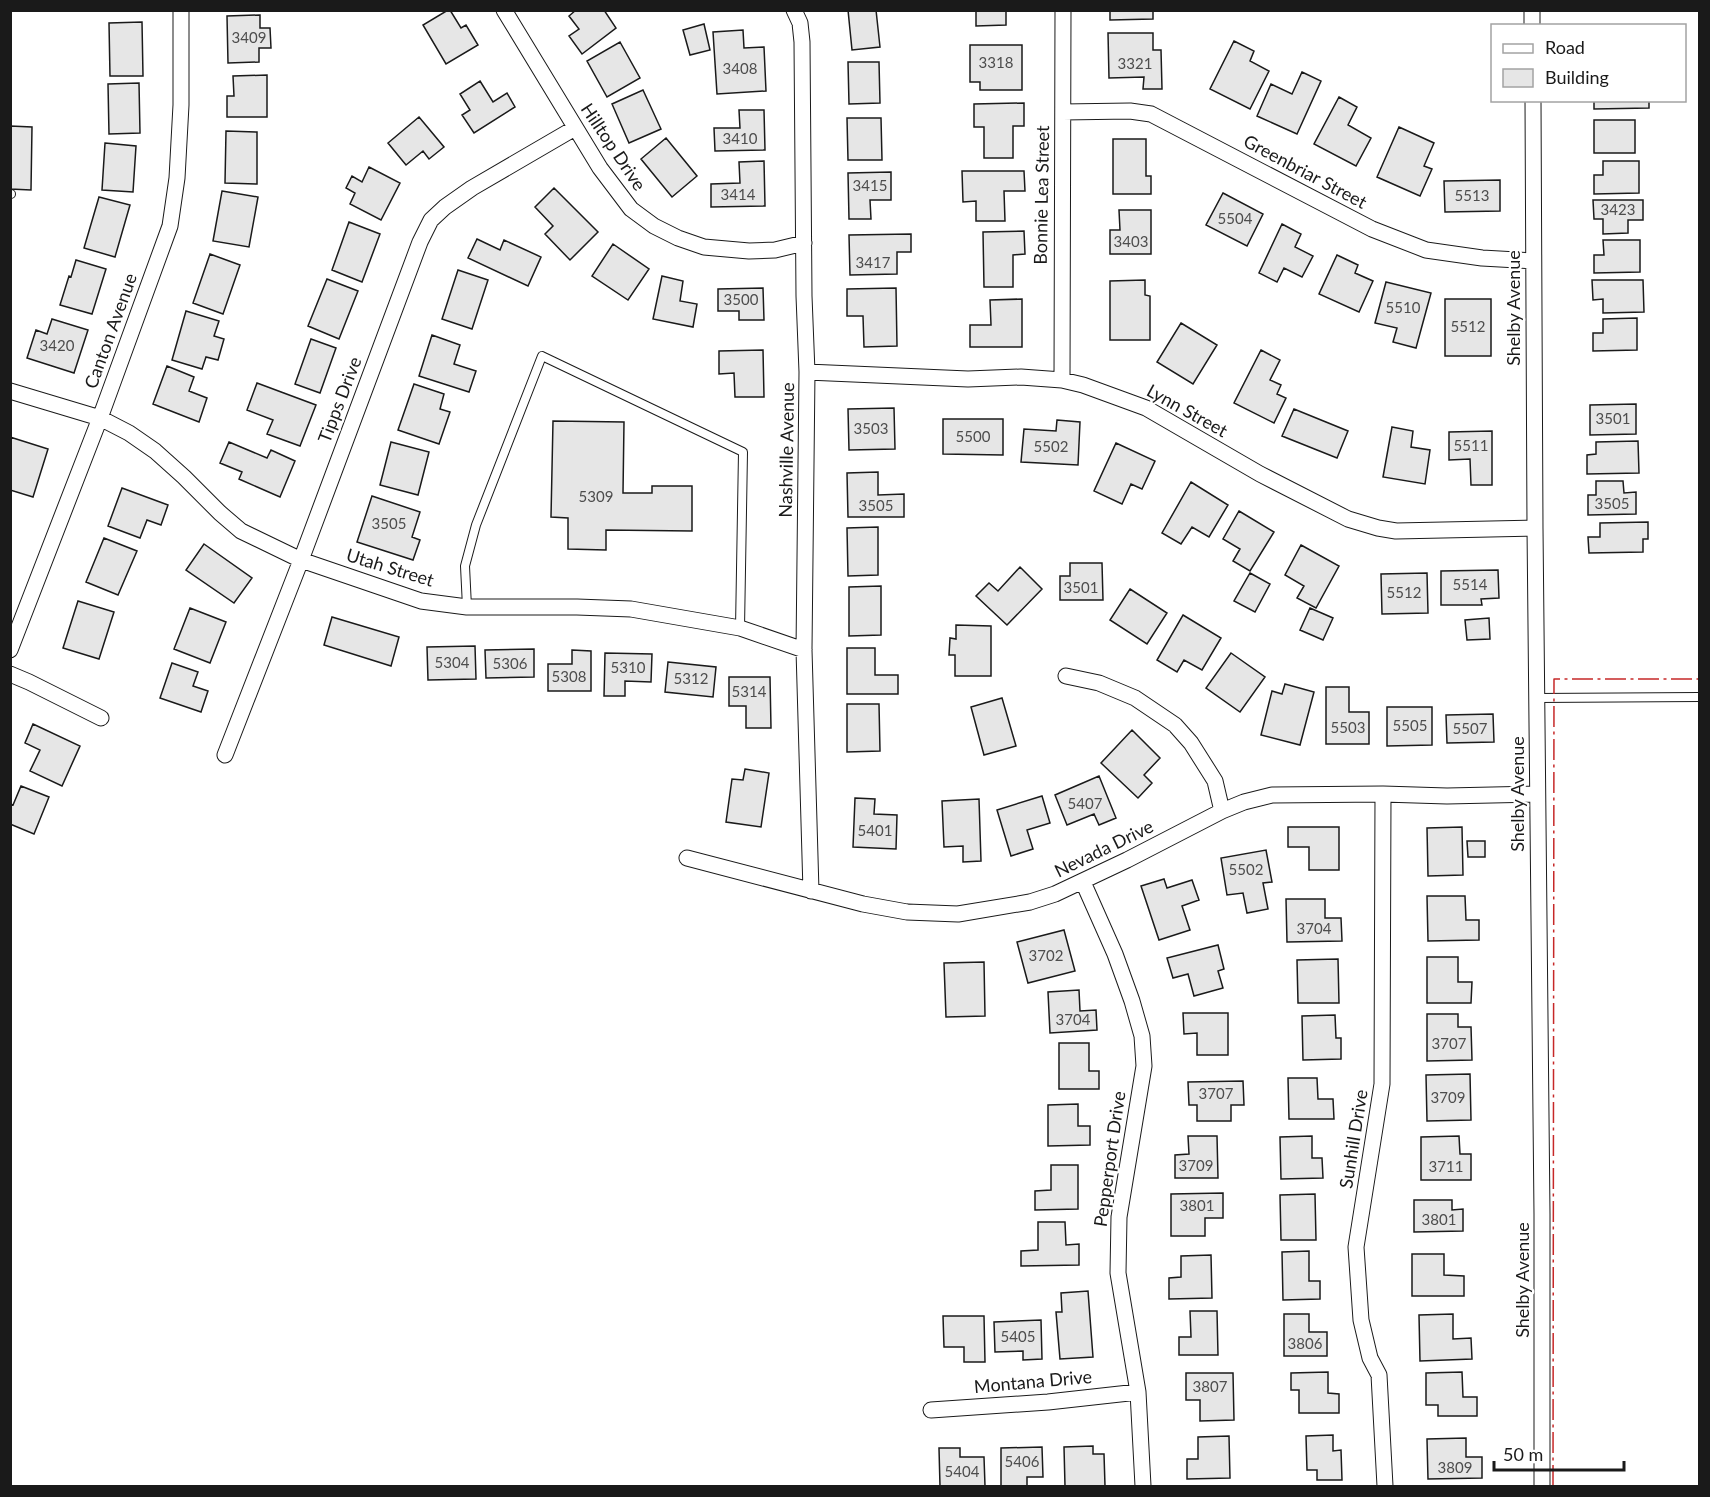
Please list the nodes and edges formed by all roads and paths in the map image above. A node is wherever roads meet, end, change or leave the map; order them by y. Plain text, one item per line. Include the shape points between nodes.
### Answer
1 (181, 10) edge
2 (504, 10) edge
3 (794, 10) edge
4 (1063, 10) edge
5 (1533, 102) edge
6 (1063, 112) junction
7 (575, 128) junction
8 (804, 243) junction
9 (1533, 261) junction
10 (807, 372) junction
11 (1062, 380) junction
12 (10, 391) edge
13 (100, 418) junction
14 (1535, 528) junction
15 (301, 560) junction
16 (467, 607) junction
17 (740, 628) junction
18 (10, 650) edge
19 (804, 650) junction
20 (10, 674) edge
21 (1066, 676) dead end
22 (1700, 697) edge
23 (1537, 698) junction
24 (101, 718) dead end
25 (225, 754) dead end
26 (1383, 794) junction
27 (1537, 794) junction
28 (1222, 811) junction
29 (687, 858) dead end
30 (1083, 882) junction
31 (812, 891) junction
32 (1138, 1392) junction
33 (931, 1410) dead end
34 (1143, 1486) edge
35 (1385, 1486) edge
36 (1542, 1486) edge

1 - 13 street, Canton Avenue via 181,105 170,226
2 - 7 street, Hilltop Drive
3 - 8 street, Nashville Avenue via 802,42
4 - 6 street, Bonnie Lea Street
5 - 9 street, Shelby Avenue
6 - 9 street, Greenbriar Street via 1151,114 1404,242 1437,252
6 - 11 street, Bonnie Lea Street
7 - 8 street, Hilltop Drive via 631,209 654,226 704,247 775,250
7 - 15 street, Tipps Drive via 472,188 431,220
8 - 10 street, Nashville Avenue
9 - 14 street, Shelby Avenue
10 - 11 street, Lynn Street
10 - 19 street, Nashville Avenue
11 - 14 street, Lynn Street via 1146,408 1348,519 1396,531
12 - 13 street, Utah Street
13 - 15 street, Utah Street via 155,451 242,531
13 - 18 street, Canton Avenue
14 - 23 street, Shelby Avenue
15 - 16 street, Utah Street via 422,601
15 - 25 street, Tipps Drive
16 - 17 street, Utah Street via 631,609
16 - 17 lane via 465,566 476,525 542,356 743,452
17 - 19 street, Utah Street
19 - 31 street, Nashville Avenue
20 - 24 street
21 - 28 street via 1099,683 1135,698 1175,724 1215,781
22 - 23 lane
23 - 27 street, Shelby Avenue
26 - 27 street, Nevada Drive
26 - 28 street, Nevada Drive via 1272,795
26 - 35 street, Sunhill Drive via 1382,1084 1356,1247 1361,1320 1370,1358 1379,1375
27 - 36 street, Shelby Avenue
28 - 30 street, Nevada Drive
29 - 31 street, Nevada Drive
30 - 31 street, Nevada Drive via 1030,902 958,914 907,912
30 - 32 street, Pepperport Drive via 1115,954 1142,1036 1144,1066 1119,1217 1118,1273
32 - 33 street, Montana Drive
32 - 34 street, Pepperport Drive

